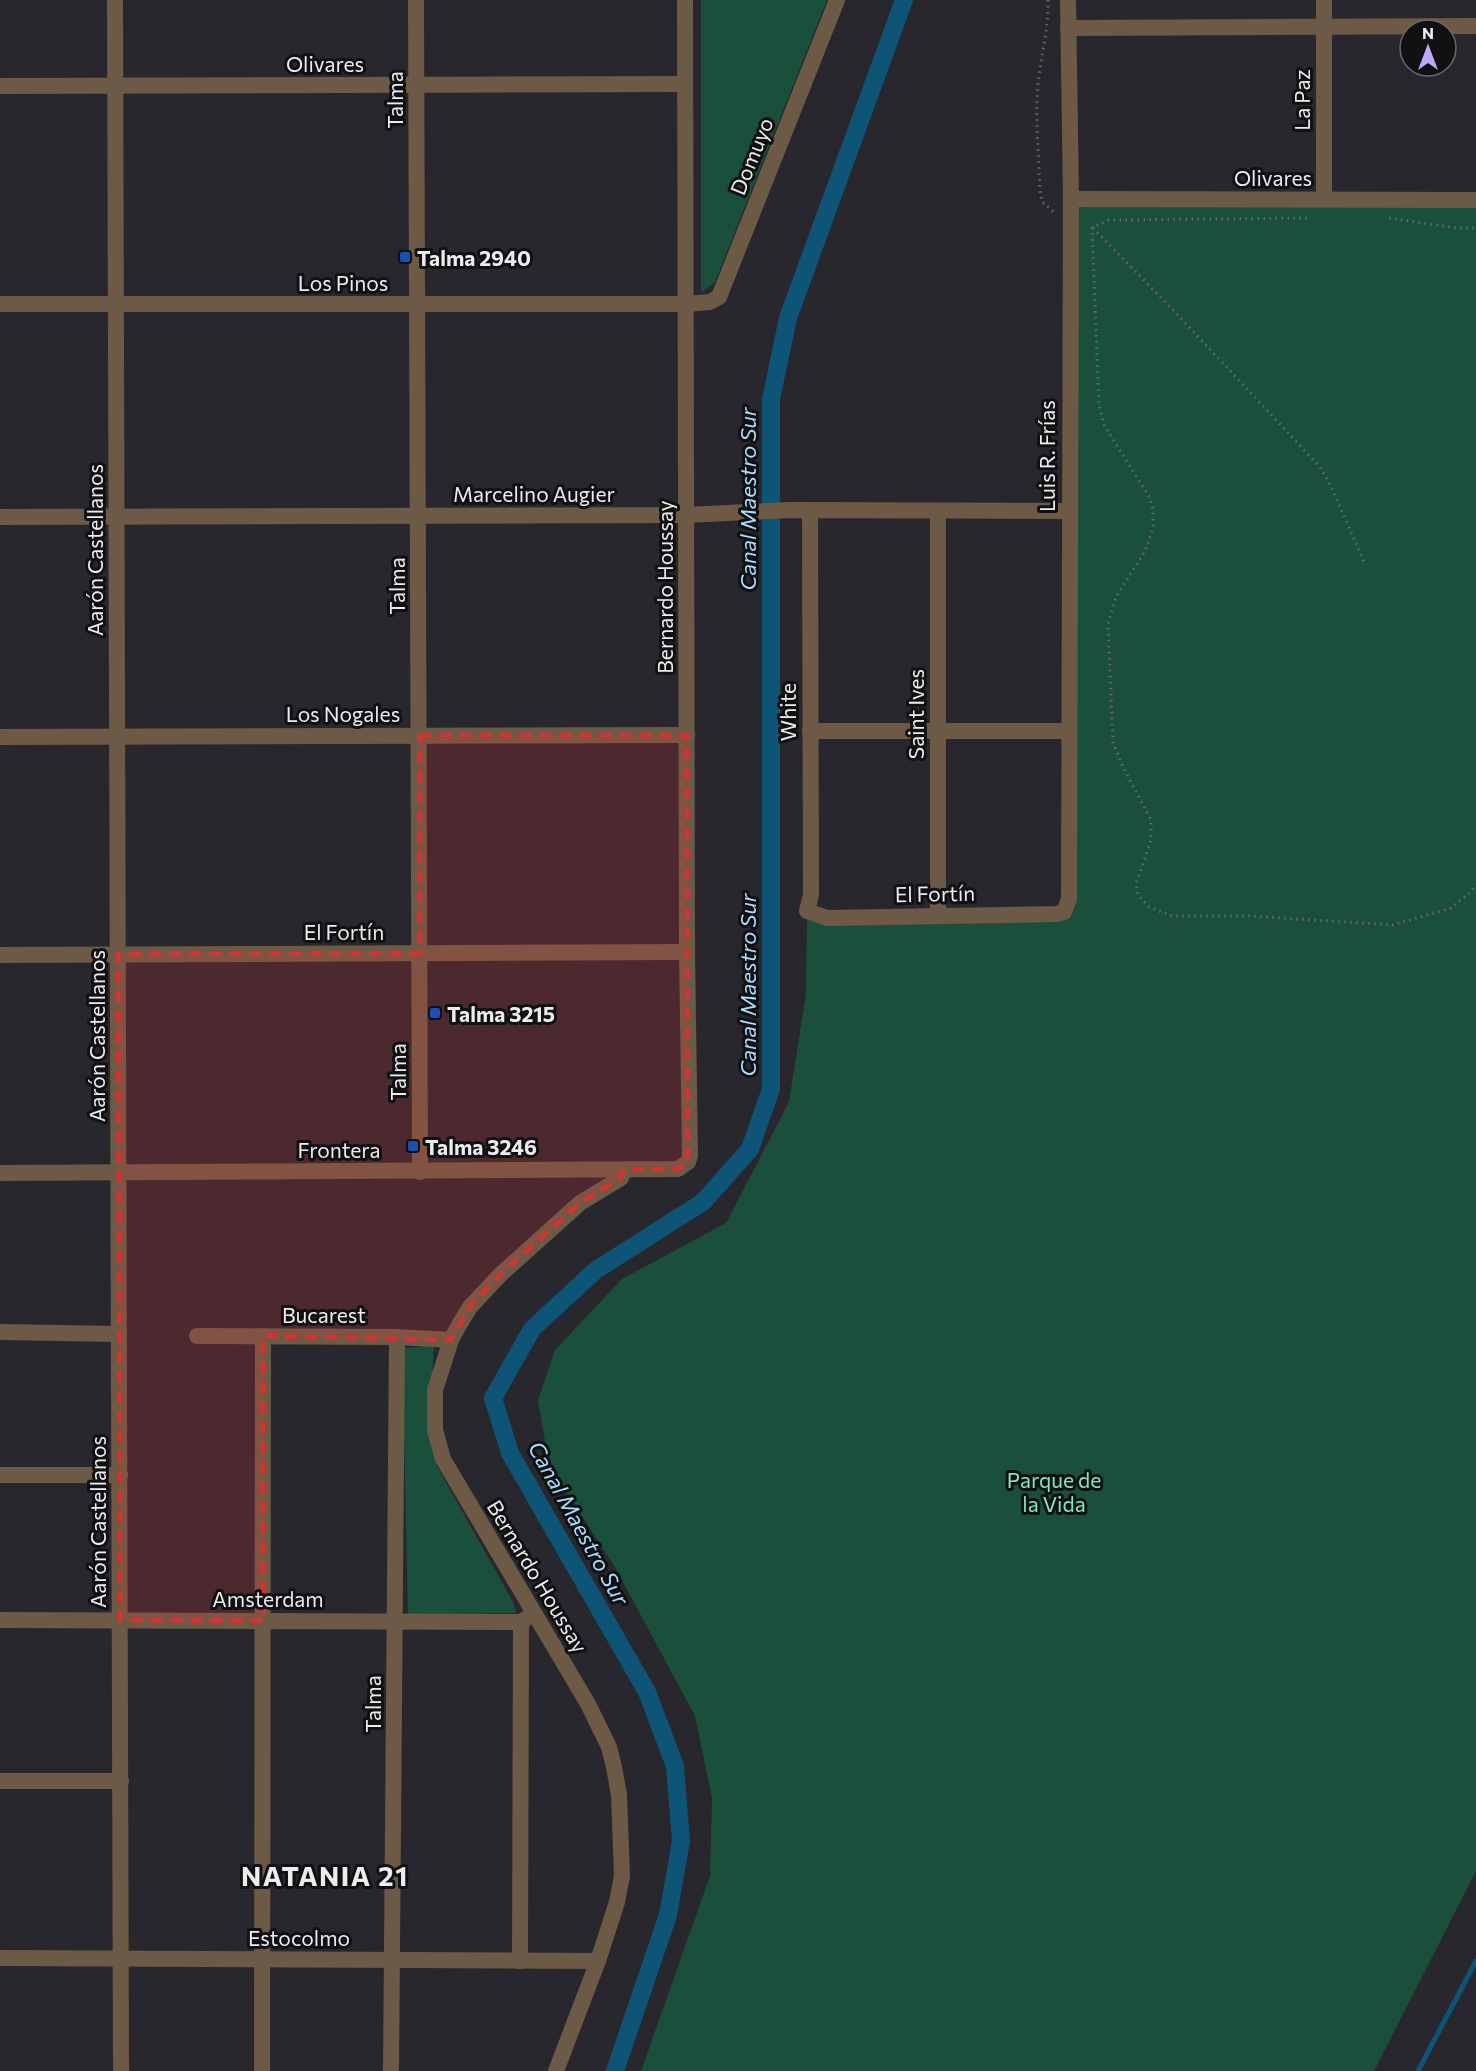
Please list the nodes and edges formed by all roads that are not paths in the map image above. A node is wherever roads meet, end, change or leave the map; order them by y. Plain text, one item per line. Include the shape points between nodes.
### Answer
1 (115, 0) edge
2 (416, 0) edge
3 (685, 0) edge
4 (837, 0) edge
5 (1068, 0) edge
6 (1324, 0) edge
7 (1324, 26) junction
8 (1476, 26) edge
9 (1068, 28) junction
10 (685, 84) junction
11 (417, 85) junction
12 (0, 86) edge
13 (116, 86) junction
14 (1071, 199) junction
15 (1324, 199) junction
16 (1476, 200) edge
17 (0, 304) edge
18 (116, 304) junction
19 (417, 304) junction
20 (686, 304) junction
21 (810, 511) junction
22 (938, 511) junction
23 (1068, 511) junction
24 (686, 515) junction
25 (117, 516) junction
26 (418, 516) junction
27 (0, 517) edge
28 (810, 731) junction
29 (938, 731) junction
30 (1068, 731) junction
31 (420, 735) junction
32 (687, 735) junction
33 (0, 737) edge
34 (117, 737) junction
35 (807, 911) joint
36 (1064, 912) joint
37 (938, 916) junction
38 (687, 952) junction
39 (419, 953) junction
40 (118, 954) junction
41 (0, 955) edge
42 (624, 1170) junction
43 (678, 1170) joint
44 (420, 1172) junction
45 (0, 1173) edge
46 (119, 1173) junction
47 (0, 1332) edge
48 (119, 1334) junction
49 (197, 1336) dead end
50 (263, 1336) junction
51 (397, 1337) junction
52 (451, 1340) junction
53 (0, 1475) edge
54 (120, 1475) junction
55 (528, 1618) junction
56 (0, 1620) edge
57 (120, 1620) junction
58 (263, 1621) junction
59 (395, 1621) junction
60 (0, 1781) edge
61 (121, 1781) junction
62 (0, 1958) edge
63 (121, 1958) junction
64 (263, 1959) junction
65 (393, 1960) junction
66 (520, 1961) junction
67 (598, 1961) junction
68 (122, 2071) edge
69 (262, 2071) edge
70 (392, 2071) edge
71 (556, 2071) edge

1 - 13 street, Aarón Castellanos
2 - 11 street, Talma
3 - 10 street, Bernardo Houssay
4 - 20 street, Domuyo via 719,297 710,302
5 - 9 street, Luis R. Frías
6 - 7 street, La Paz
7 - 8 street
7 - 9 street
7 - 15 street, La Paz
9 - 14 street, Luis R. Frías
10 - 11 street, Olivares
10 - 20 street, Bernardo Houssay
11 - 13 street, Olivares
11 - 19 street, Talma
12 - 13 street, Olivares
13 - 18 street, Aarón Castellanos
14 - 15 street, Olivares
14 - 23 street, Luis R. Frías
15 - 16 street, Olivares
17 - 18 street, Los Pinos
18 - 19 street, Los Pinos
18 - 25 street, Aarón Castellanos
19 - 20 street, Los Pinos
19 - 26 street, Talma
20 - 24 street, Bernardo Houssay
21 - 22 street, Marcelino Augier
21 - 24 street, Marcelino Augier
21 - 28 street, White
22 - 23 street, Marcelino Augier
22 - 29 street, Saint Ives
23 - 30 street, Luis R. Frías
24 - 26 street, Marcelino Augier
24 - 32 street, Bernardo Houssay
25 - 26 street, Marcelino Augier
25 - 27 street, Marcelino Augier
25 - 34 street, Aarón Castellanos
26 - 31 street, Talma
28 - 29 street
28 - 35 street, White via 811,895
29 - 30 street
29 - 37 street, Saint Ives
30 - 36 street, Luis R. Frías via 1069,899
31 - 32 street, Los Nogales
31 - 34 street, Los Nogales
31 - 39 street, Talma
32 - 38 street, Bernardo Houssay
33 - 34 street, Los Nogales
34 - 40 street, Aarón Castellanos
35 - 37 street, El Fortín via 827,918
36 - 37 street, El Fortín
38 - 39 street, El Fortín
38 - 43 street, Bernardo Houssay via 690,1156
39 - 40 street, El Fortín
39 - 44 street, Talma
40 - 41 street, El Fortín
40 - 46 street, Aarón Castellanos
42 - 43 street, Frontera
42 - 44 street, Frontera
42 - 52 street, Bernardo Houssay via 621,1178 580,1203 500,1275 470,1307
44 - 46 street, Frontera
45 - 46 street, Frontera
46 - 48 street, Aarón Castellanos
47 - 48 street
48 - 54 street, Aarón Castellanos
49 - 50 street, Bucarest
50 - 51 street, Bucarest
50 - 58 street
51 - 52 street, Bucarest
51 - 59 street, Talma
52 - 55 street, Bernardo Houssay via 435,1390 435,1430 442,1459
53 - 54 street
54 - 57 street, Aarón Castellanos
55 - 59 street, Amsterdam
55 - 66 street
55 - 67 street, Bernardo Houssay via 588,1704 609,1747 614,1767 622,1876
56 - 57 street, Amsterdam
57 - 58 street, Amsterdam
57 - 61 street, Aarón Castellanos
58 - 59 street, Amsterdam
58 - 64 street
59 - 65 street, Talma
60 - 61 street
61 - 63 street, Aarón Castellanos
62 - 63 street, Estocolmo
63 - 64 street, Estocolmo
63 - 68 street, Aarón Castellanos
64 - 65 street, Estocolmo
64 - 69 street
65 - 66 street, Estocolmo
65 - 70 street, Talma
66 - 67 street, Estocolmo
67 - 71 street, Bernardo Houssay

